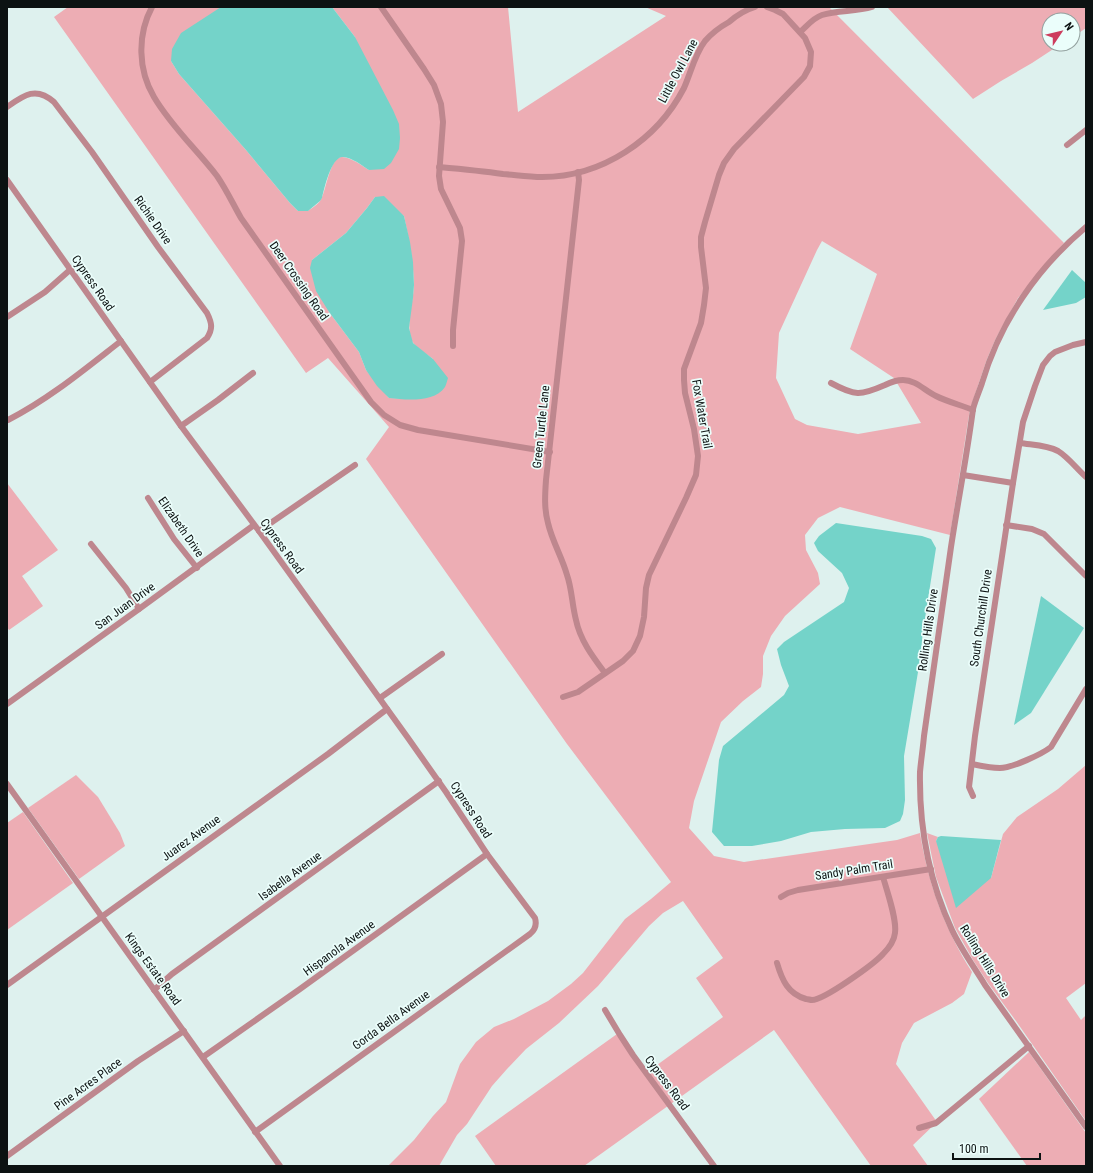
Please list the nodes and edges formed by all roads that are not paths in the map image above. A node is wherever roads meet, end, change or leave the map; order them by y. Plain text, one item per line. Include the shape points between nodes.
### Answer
1 (152, 7) edge
2 (381, 7) edge
3 (755, 7) edge
4 (767, 7) edge
5 (872, 7) edge
6 (800, 32) junction
7 (7, 107) edge
8 (1086, 130) edge
9 (1067, 145) dead end
10 (439, 167) junction
11 (578, 172) junction
12 (7, 180) edge
13 (1086, 227) edge
14 (71, 269) junction
15 (7, 317) edge
16 (121, 341) junction
17 (1086, 342) edge
18 (453, 346) dead end
19 (253, 373) dead end
20 (150, 382) junction
21 (831, 383) dead end
22 (973, 410) junction
23 (8, 420) edge
24 (181, 426) junction
25 (1020, 443) junction
26 (550, 452) junction
27 (355, 466) dead end
28 (963, 475) junction
29 (1086, 477) edge
30 (1012, 482) junction
31 (148, 498) dead end
32 (254, 525) junction
33 (1006, 525) junction
34 (259, 531) junction
35 (91, 544) dead end
36 (197, 568) junction
37 (1086, 576) edge
38 (139, 609) junction
39 (442, 654) dead end
40 (605, 674) junction
41 (1086, 689) edge
42 (563, 697) dead end
43 (380, 698) junction
44 (7, 704) edge
45 (387, 708) junction
46 (972, 764) junction
47 (439, 781) junction
48 (7, 784) edge
49 (973, 796) dead end
50 (487, 854) junction
51 (931, 869) junction
52 (883, 877) junction
53 (781, 897) dead end
54 (102, 916) junction
55 (536, 925) joint
56 (777, 963) dead end
57 (7, 985) edge
58 (154, 990) junction
59 (605, 1010) dead end
60 (184, 1031) junction
61 (1029, 1046) junction
62 (203, 1057) junction
63 (1086, 1127) edge
64 (919, 1128) dead end
65 (255, 1132) junction
66 (7, 1156) edge
67 (280, 1166) edge
68 (714, 1166) edge

1 - 26 street, Deer Crossing Road via 145,23 141,50 146,79 154,97 217,177 241,218 371,402 384,415 400,425
2 - 10 street via 434,85 441,104 443,122
3 - 11 street, Little Owl Lane via 743,11 705,41 676,102 651,133 620,156
4 - 6 street via 783,14
5 - 6 street via 822,15
6 - 40 street, Fox Water Trail via 810,52 810,66 804,77 724,162 704,222 701,237 706,288 704,305 684,369 685,393 698,456 696,475 649,575 640,636 633,651
7 - 20 street, Richie Drive via 32,93 48,96 54,102 208,314 212,325 206,338
8 - 9 street
10 - 11 street, Little Owl Lane via 543,177
10 - 18 street via 441,189 460,228 462,241
11 - 26 street, Green Turtle Lane
12 - 14 street, Cypress Road
13 - 22 street, Rolling Hills Drive via 1048,264 1020,300 996,346
14 - 15 street via 45,292
14 - 16 street, Cypress Road
16 - 20 street, Cypress Road
16 - 23 street via 53,393
17 - 25 street, South Churchill Drive via 1055,352 1043,365 1023,422
19 - 24 street
20 - 24 street, Cypress Road
21 - 22 street via 845,391 858,394 893,381 903,380 918,385 935,396
22 - 28 street, Rolling Hills Drive
24 - 32 street, Cypress Road
25 - 29 street via 1056,450
25 - 30 street, South Churchill Drive
26 - 40 street, Green Turtle Lane via 545,502 548,523 565,566 582,638
27 - 34 street
28 - 30 street
28 - 51 street, Rolling Hills Drive via 920,770 922,825
30 - 33 street, South Churchill Drive
31 - 36 street, Elizabeth Drive via 174,539
32 - 34 street, Cypress Road
32 - 36 street, San Juan Drive
33 - 37 street via 1032,529 1044,534
33 - 46 street, South Churchill Drive
34 - 43 street, Cypress Road
35 - 38 street via 126,588
36 - 38 street, San Juan Drive
38 - 44 street, San Juan Drive
39 - 43 street
40 - 42 street, Fox Water Trail via 578,692
41 - 46 street via 1051,746 1044,752 1008,767 991,768
43 - 45 street, Cypress Road
45 - 47 street, Cypress Road
45 - 54 street, Juarez Avenue via 328,754
46 - 49 street, South Churchill Drive via 969,787
47 - 50 street, Cypress Road
47 - 58 street, Isabella Avenue via 172,974
48 - 54 street, Kings Estate Road
50 - 55 street, Cypress Road via 533,914
50 - 62 street, Hispanola Avenue
51 - 52 street, Sandy Palm Trail
51 - 61 street, Rolling Hills Drive via 952,930 985,985
52 - 53 street, Sandy Palm Trail via 798,890
52 - 56 street via 895,932 892,943 873,964 825,996 812,1000 796,996 781,975
54 - 57 street, Juarez Avenue
54 - 58 street, Kings Estate Road
55 - 65 street, Gorda Bella Avenue via 533,932
58 - 60 street, Kings Estate Road
59 - 68 street, Cypress Road via 633,1055
60 - 62 street, Kings Estate Road
60 - 66 street, Pine Acres Place
61 - 63 street, Rolling Hills Drive
61 - 64 street via 936,1123
62 - 65 street, Kings Estate Road
65 - 67 street, Kings Estate Road

